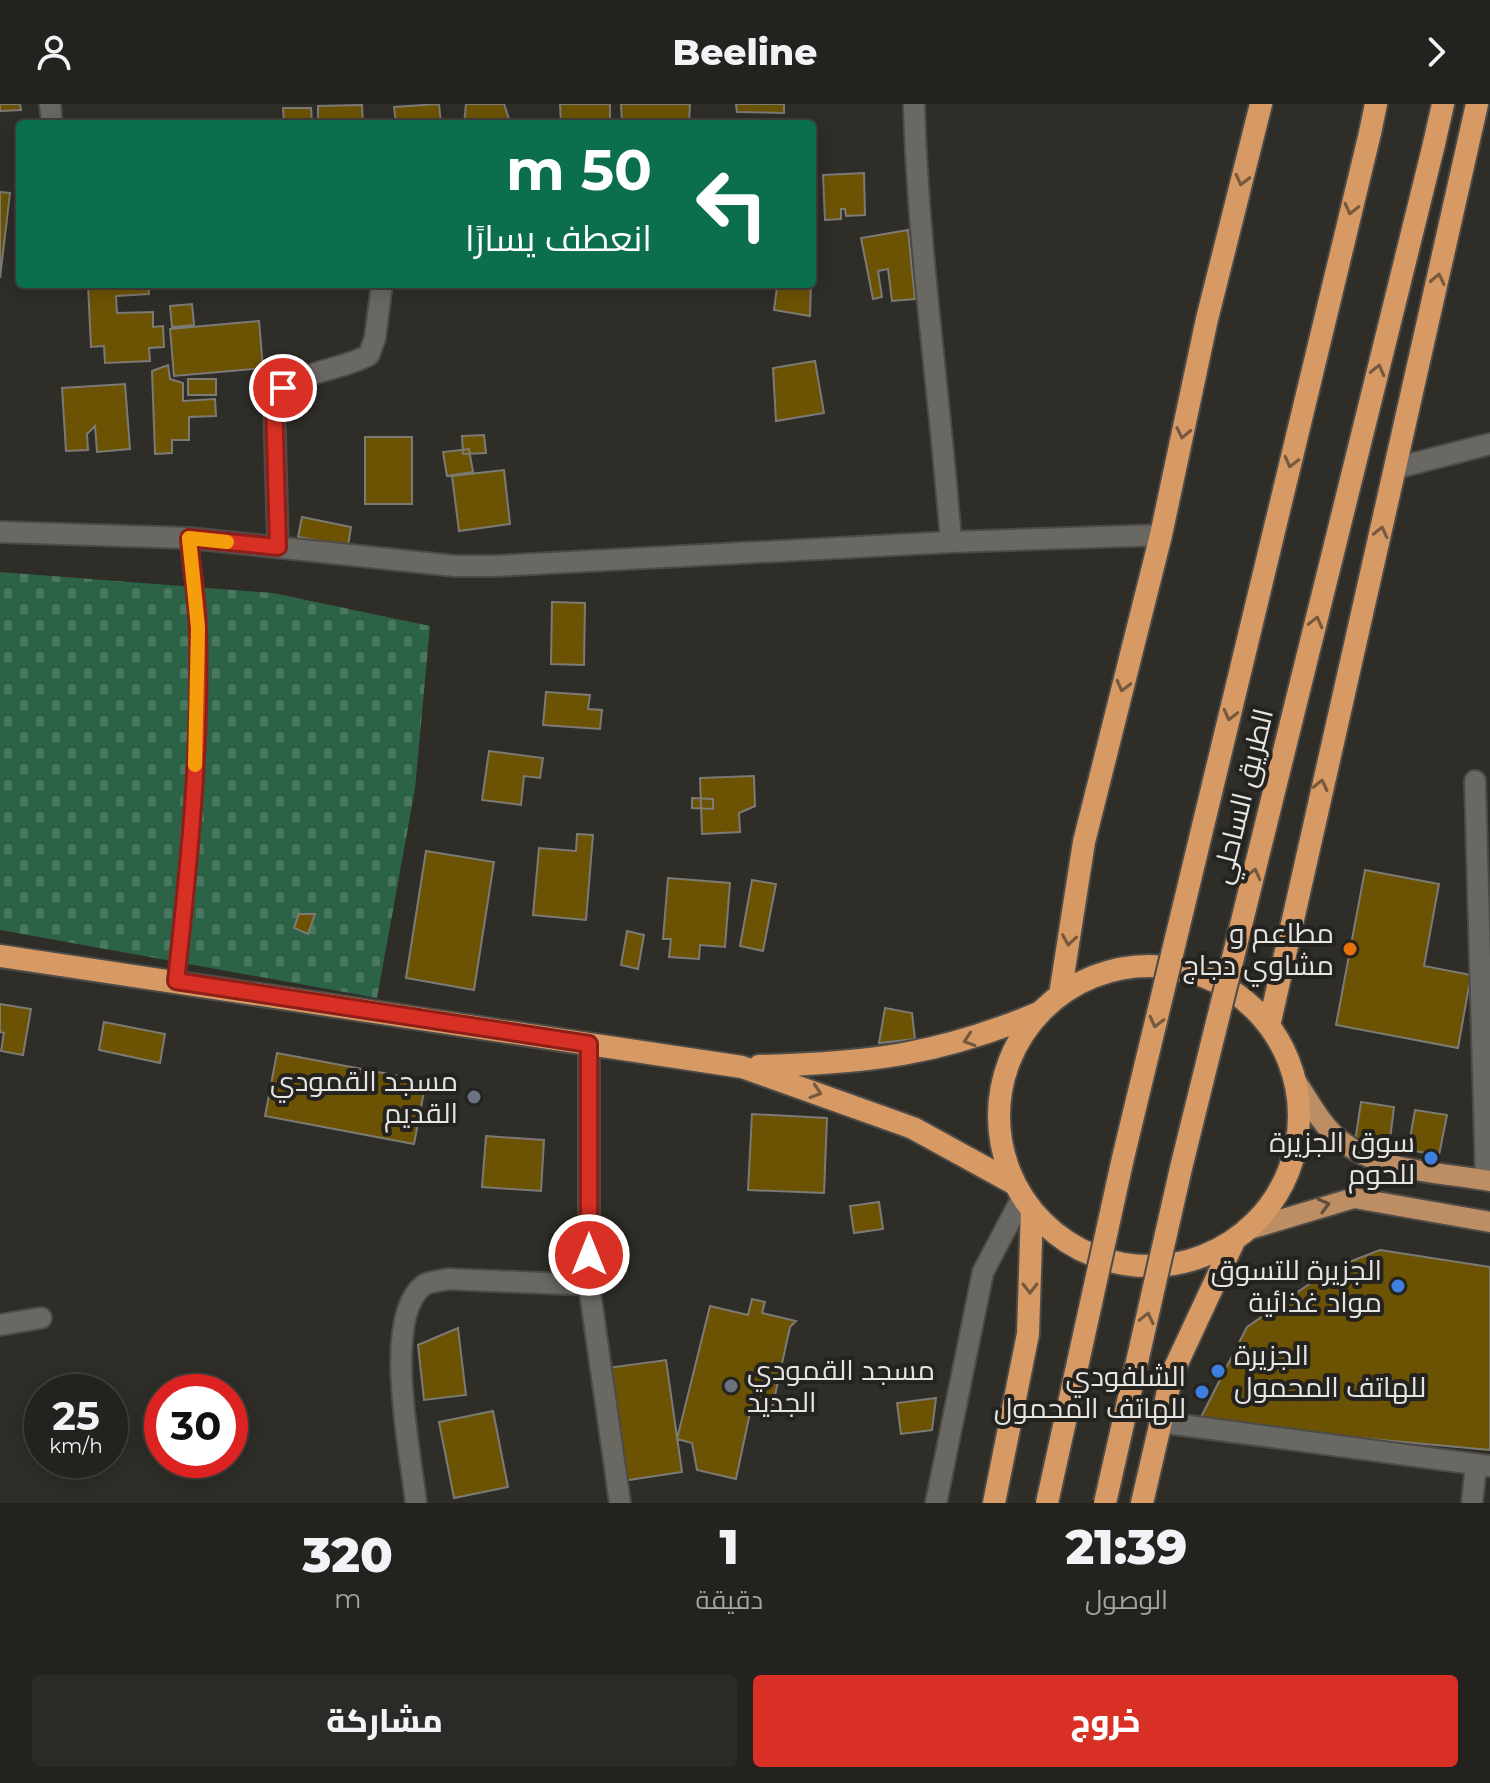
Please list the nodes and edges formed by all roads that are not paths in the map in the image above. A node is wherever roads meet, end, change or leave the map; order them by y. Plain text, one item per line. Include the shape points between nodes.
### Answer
1 (914, 104) edge
2 (1261, 104) edge
3 (1376, 104) edge
4 (1443, 104) edge
5 (1477, 104) edge
6 (381, 288) edge
7 (1490, 444) edge
8 (1396, 468) junction
9 (0, 532) edge
10 (1161, 535) junction
11 (189, 538) junction
12 (951, 542) junction
13 (278, 547) junction
14 (1475, 781) dead end
15 (0, 956) edge
16 (176, 981) junction
17 (1060, 995) junction
18 (1041, 1011) junction
19 (1269, 1026) junction
20 (589, 1044) junction
21 (742, 1067) junction
22 (1295, 1080) junction
23 (1488, 1181) edge
24 (1023, 1197) junction
25 (1490, 1222) edge
26 (1242, 1235) junction
27 (589, 1285) junction
28 (41, 1318) dead end
29 (0, 1325) edge
30 (1159, 1422) junction
31 (1483, 1465) edge
32 (416, 1503) edge
33 (620, 1503) edge
34 (936, 1503) edge
35 (994, 1503) edge
36 (1047, 1503) edge
37 (1105, 1503) edge
38 (1142, 1503) edge
39 (1472, 1503) edge

1 - 12 street via 916,189
2 -> 10 highway via 1207,319
3 -> 36 highway, الطريق الساحلي, bridge via 1123,1158
37 -> 4 highway, الطريق الساحلي, bridge via 1181,1168
8 -> 5 highway
6 - 13 street via 369,355 302,377 283,388 274,401
7 - 8 street
19 -> 8 highway
9 - 11 street
10 - 12 street
10 -> 17 highway via 1084,842
11 - 13 street
11 - 16 lane via 198,628 197,727
12 - 13 street via 517,566 455,566
14 - 23 street
15 - 16 highway
16 - 20 highway
17 - 18 highway
17 - 19 highway via 1094,976 1132,966 1171,967 1209,978 1242,998
18 -> 21 highway via 958,1044 910,1055 841,1064
18 - 24 highway via 1019,1041 1005,1075 999,1112 1003,1149
19 - 22 highway
20 - 21 highway
20 - 27 street
21 -> 24 highway via 913,1128 980,1162
22 - 23 main road via 1328,1128 1352,1148 1397,1166
22 - 26 highway via 1300,1120 1293,1161 1276,1197
24 - 26 highway via 1058,1236 1091,1255 1127,1265 1165,1266 1201,1258
24 - 34 street via 983,1272
24 -> 35 highway via 1028,1334
26 -> 25 main road via 1354,1198
26 - 30 highway via 1172,1374
27 - 32 street via 448,1279 426,1283 414,1296 405,1314 401,1359
27 - 33 street
28 - 29 street
30 - 31 street
30 - 38 highway
31 - 39 street

